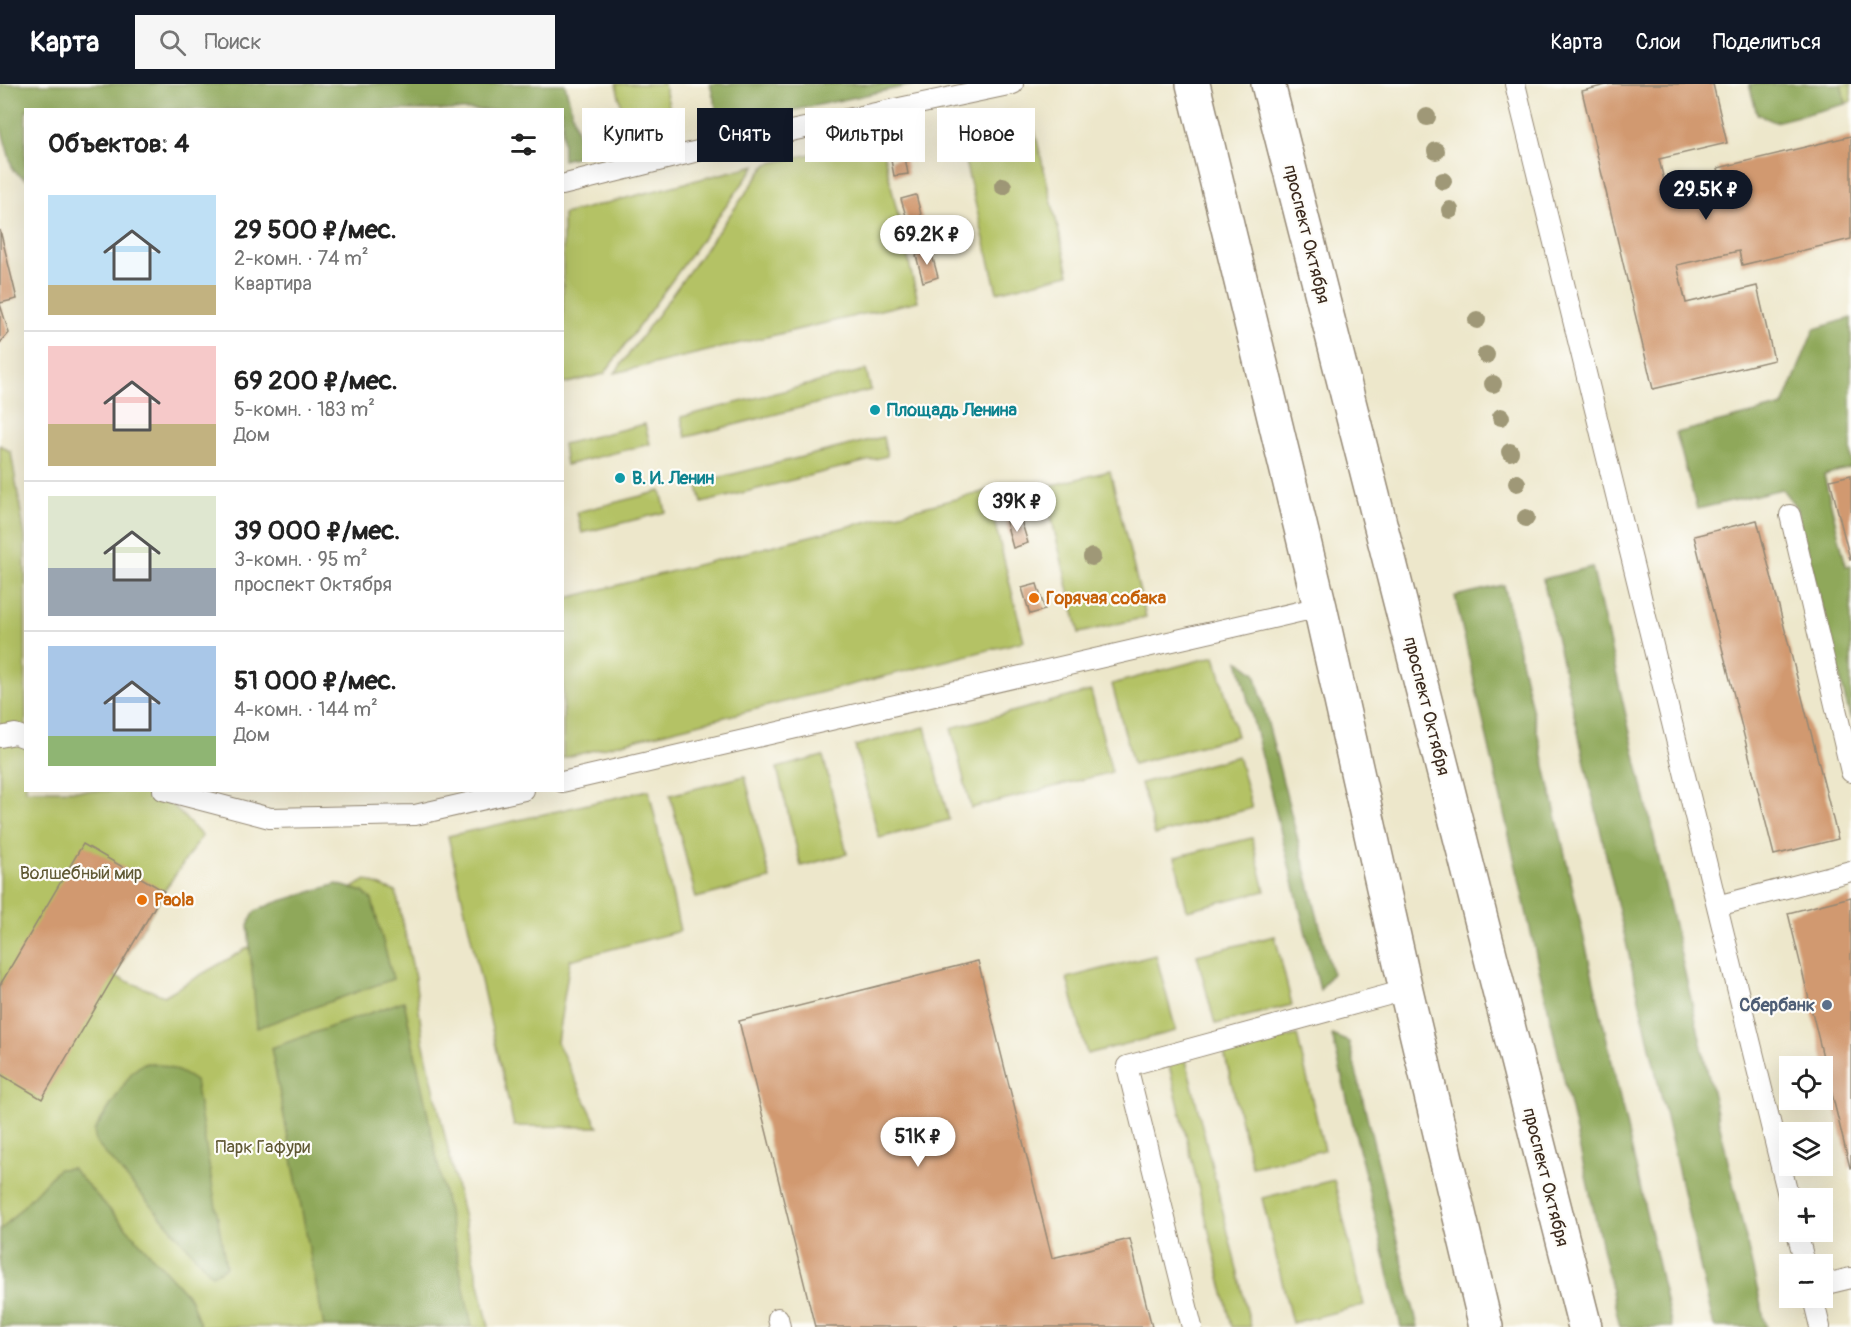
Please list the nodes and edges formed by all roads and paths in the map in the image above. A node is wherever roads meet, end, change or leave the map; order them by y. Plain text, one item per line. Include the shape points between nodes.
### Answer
1 (1012, 84) edge
2 (1193, 84) edge
3 (1268, 84) edge
4 (1515, 84) edge
5 (564, 184) edge
6 (1790, 515) dead end
7 (1320, 608) junction
8 (0, 737) edge
9 (24, 737) edge
10 (1851, 772) edge
11 (564, 782) edge
12 (171, 792) edge
13 (216, 792) edge
14 (515, 792) edge
15 (270, 818) junction
16 (1851, 871) edge
17 (1717, 906) junction
18 (1406, 990) junction
19 (1786, 1188) edge
20 (1851, 1278) edge
21 (1833, 1283) edge
22 (1815, 1308) edge
23 (1192, 1327) edge
24 (1486, 1327) edge
25 (1585, 1327) edge
26 (1820, 1327) edge

1 - 5 lane via 710,148
2 - 7 main road
3 - 25 main road, проспект Октября
4 - 17 lane
6 - 10 lane
7 - 11 lane
7 - 18 main road
8 - 9 lane via 15,734
12 - 15 lane
13 - 15 lane
14 - 15 lane via 415,815
16 - 17 lane
17 - 19 lane
18 - 23 lane via 1127,1066
18 - 24 main road
20 - 21 lane
22 - 26 lane

